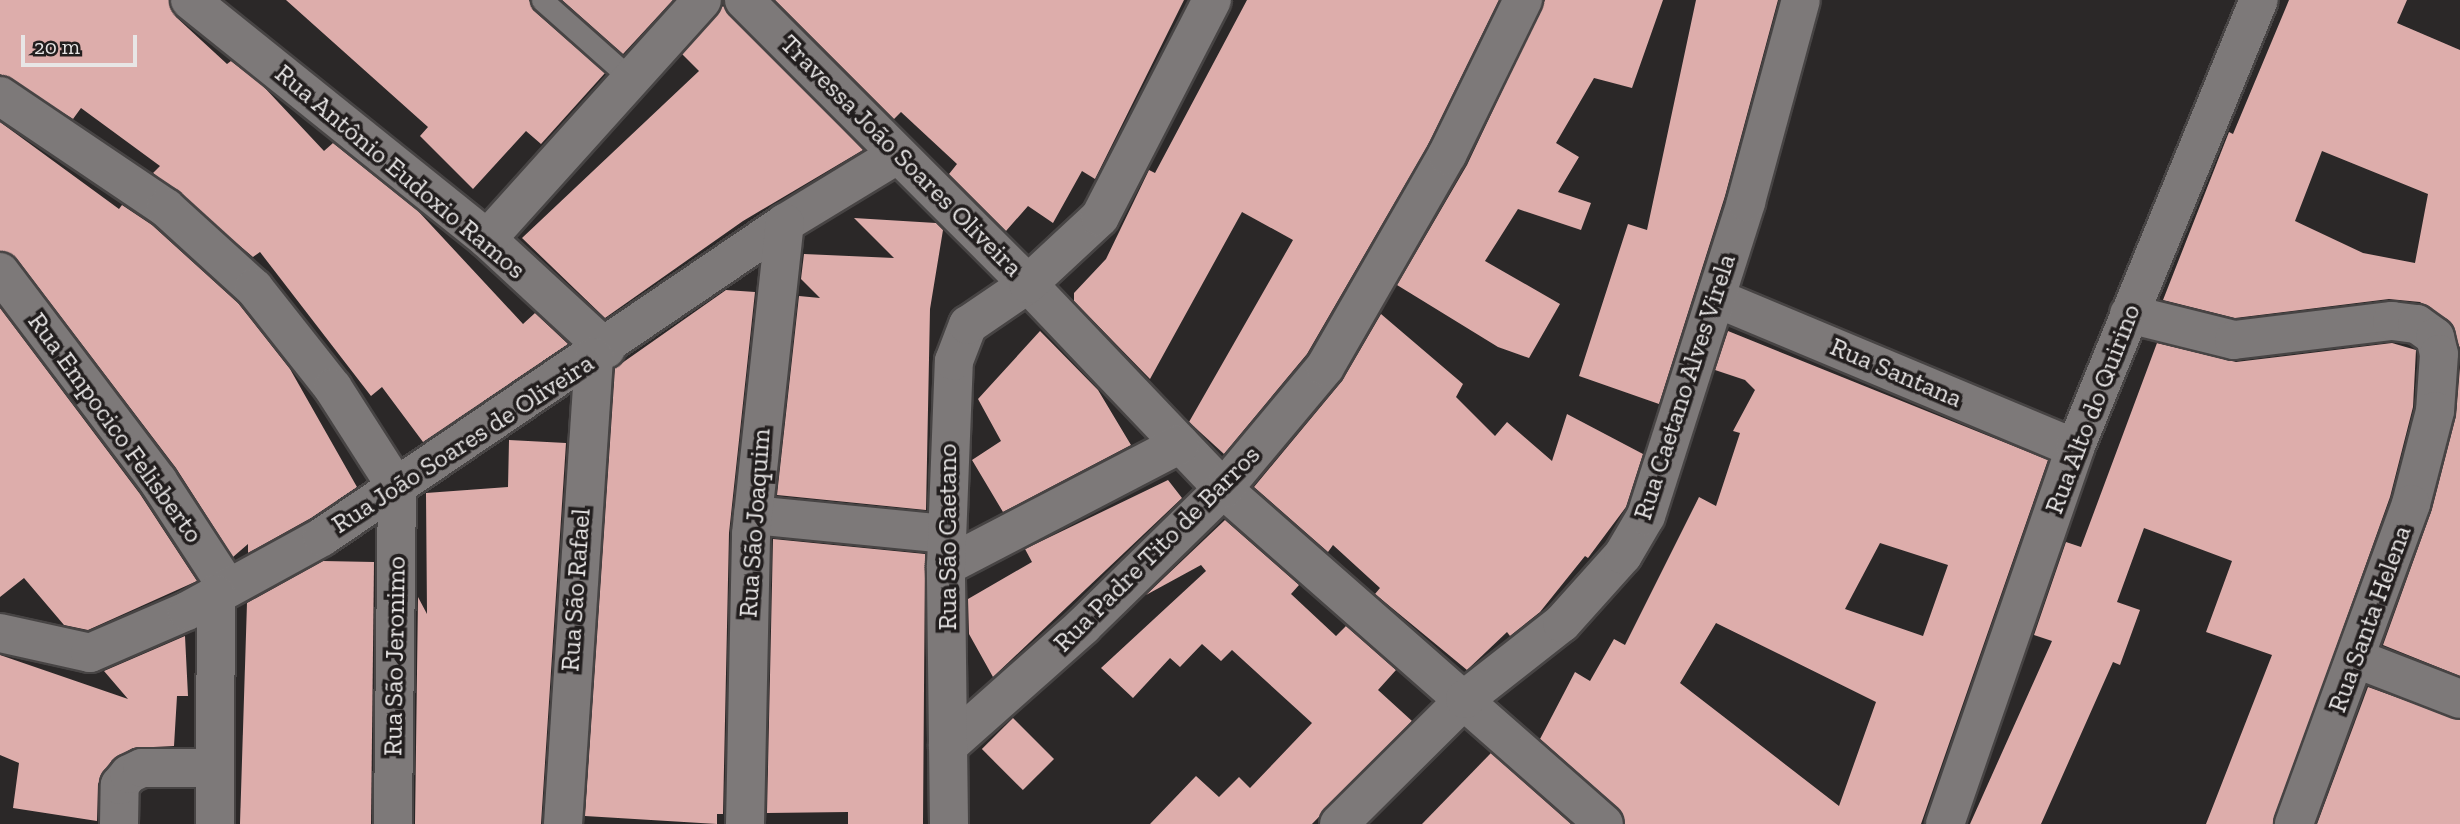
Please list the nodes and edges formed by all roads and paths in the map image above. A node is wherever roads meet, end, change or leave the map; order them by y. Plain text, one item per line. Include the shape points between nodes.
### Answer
1 (190, 0) edge
2 (542, 0) edge
3 (702, 0) edge
4 (744, 0) edge
5 (1212, 0) edge
6 (1523, 0) edge
7 (1801, 0) edge
8 (2259, 0) edge
9 (632, 80) junction
10 (0, 96) edge
11 (897, 155) junction
12 (785, 223) junction
13 (487, 239) junction
14 (0, 272) edge
15 (1028, 284) junction
16 (1716, 298) junction
17 (2129, 314) junction
18 (2444, 326) edge
19 (600, 353) junction
20 (1180, 444) junction
21 (2075, 448) junction
22 (397, 488) junction
23 (1223, 489) junction
24 (753, 515) junction
25 (946, 550) junction
26 (221, 591) junction
27 (0, 633) edge
28 (2357, 659) junction
29 (1465, 699) junction
30 (2460, 699) edge
31 (948, 746) junction
32 (215, 768) junction
33 (119, 824) edge
34 (215, 824) edge
35 (394, 824) edge
36 (563, 824) edge
37 (745, 824) edge
38 (949, 824) edge
39 (1339, 824) edge
40 (1604, 824) edge
41 (1945, 824) edge
42 (2294, 824) edge

1 - 13 street, Rua Antônio Eudoxio Ramos
2 - 9 lane
3 - 9 street
4 - 11 street, Travessa João Soares Oliveira
5 - 15 street, Rua São Caetano via 1100,217
6 - 23 street, Rua Padre Tito de Barros via 1447,155 1325,367
7 - 16 street, Rua Caetano Alves Virela
8 - 17 street, Rua Alto do Quirino
9 - 13 street
10 - 22 street via 166,208 254,288 333,388
11 - 12 street, Rua João Soares de Oliveira
11 - 15 street, Travessa João Soares Oliveira
12 - 19 street, Rua João Soares de Oliveira
12 - 24 street, Rua São Joaquim
13 - 19 street, Rua Antônio Eudoxio Ramos
14 - 26 street, Rua Empocico Felisberto via 158,481
15 - 20 street, Travessa João Soares Oliveira
15 - 25 street, Rua São Caetano via 968,325 954,361
16 - 21 street, Rua Santana
16 - 29 street, Rua Caetano Alves Virela via 1646,516 1623,555 1562,623
17 - 18 street via 2234,340 2392,321
17 - 21 street, Rua Alto do Quirino
18 - 28 street, Rua Santa Helena via 2435,411 2411,504
19 - 22 street, Rua João Soares de Oliveira
19 - 36 street, Rua São Rafael
20 - 23 street, Travessa João Soares Oliveira
20 - 25 street
21 - 41 street, Rua Alto do Quirino
22 - 26 street, Rua João Soares de Oliveira via 322,537
22 - 35 street, Rua São Jeronimo
23 - 29 street, Travessa João Soares Oliveira
23 - 31 street, Rua Padre Tito de Barros via 1074,634
24 - 25 street
24 - 37 street, Rua São Joaquim
25 - 31 street, Rua São Caetano
26 - 27 street, Rua João Soares de Oliveira via 90,653
26 - 32 street
28 - 30 street
28 - 42 street, Rua Santa Helena
29 - 39 street, Rua Caetano Alves Virela
29 - 40 street, Travessa João Soares Oliveira
31 - 38 street, Rua São Caetano
32 - 33 street via 142,768 129,774 120,785
32 - 34 street

